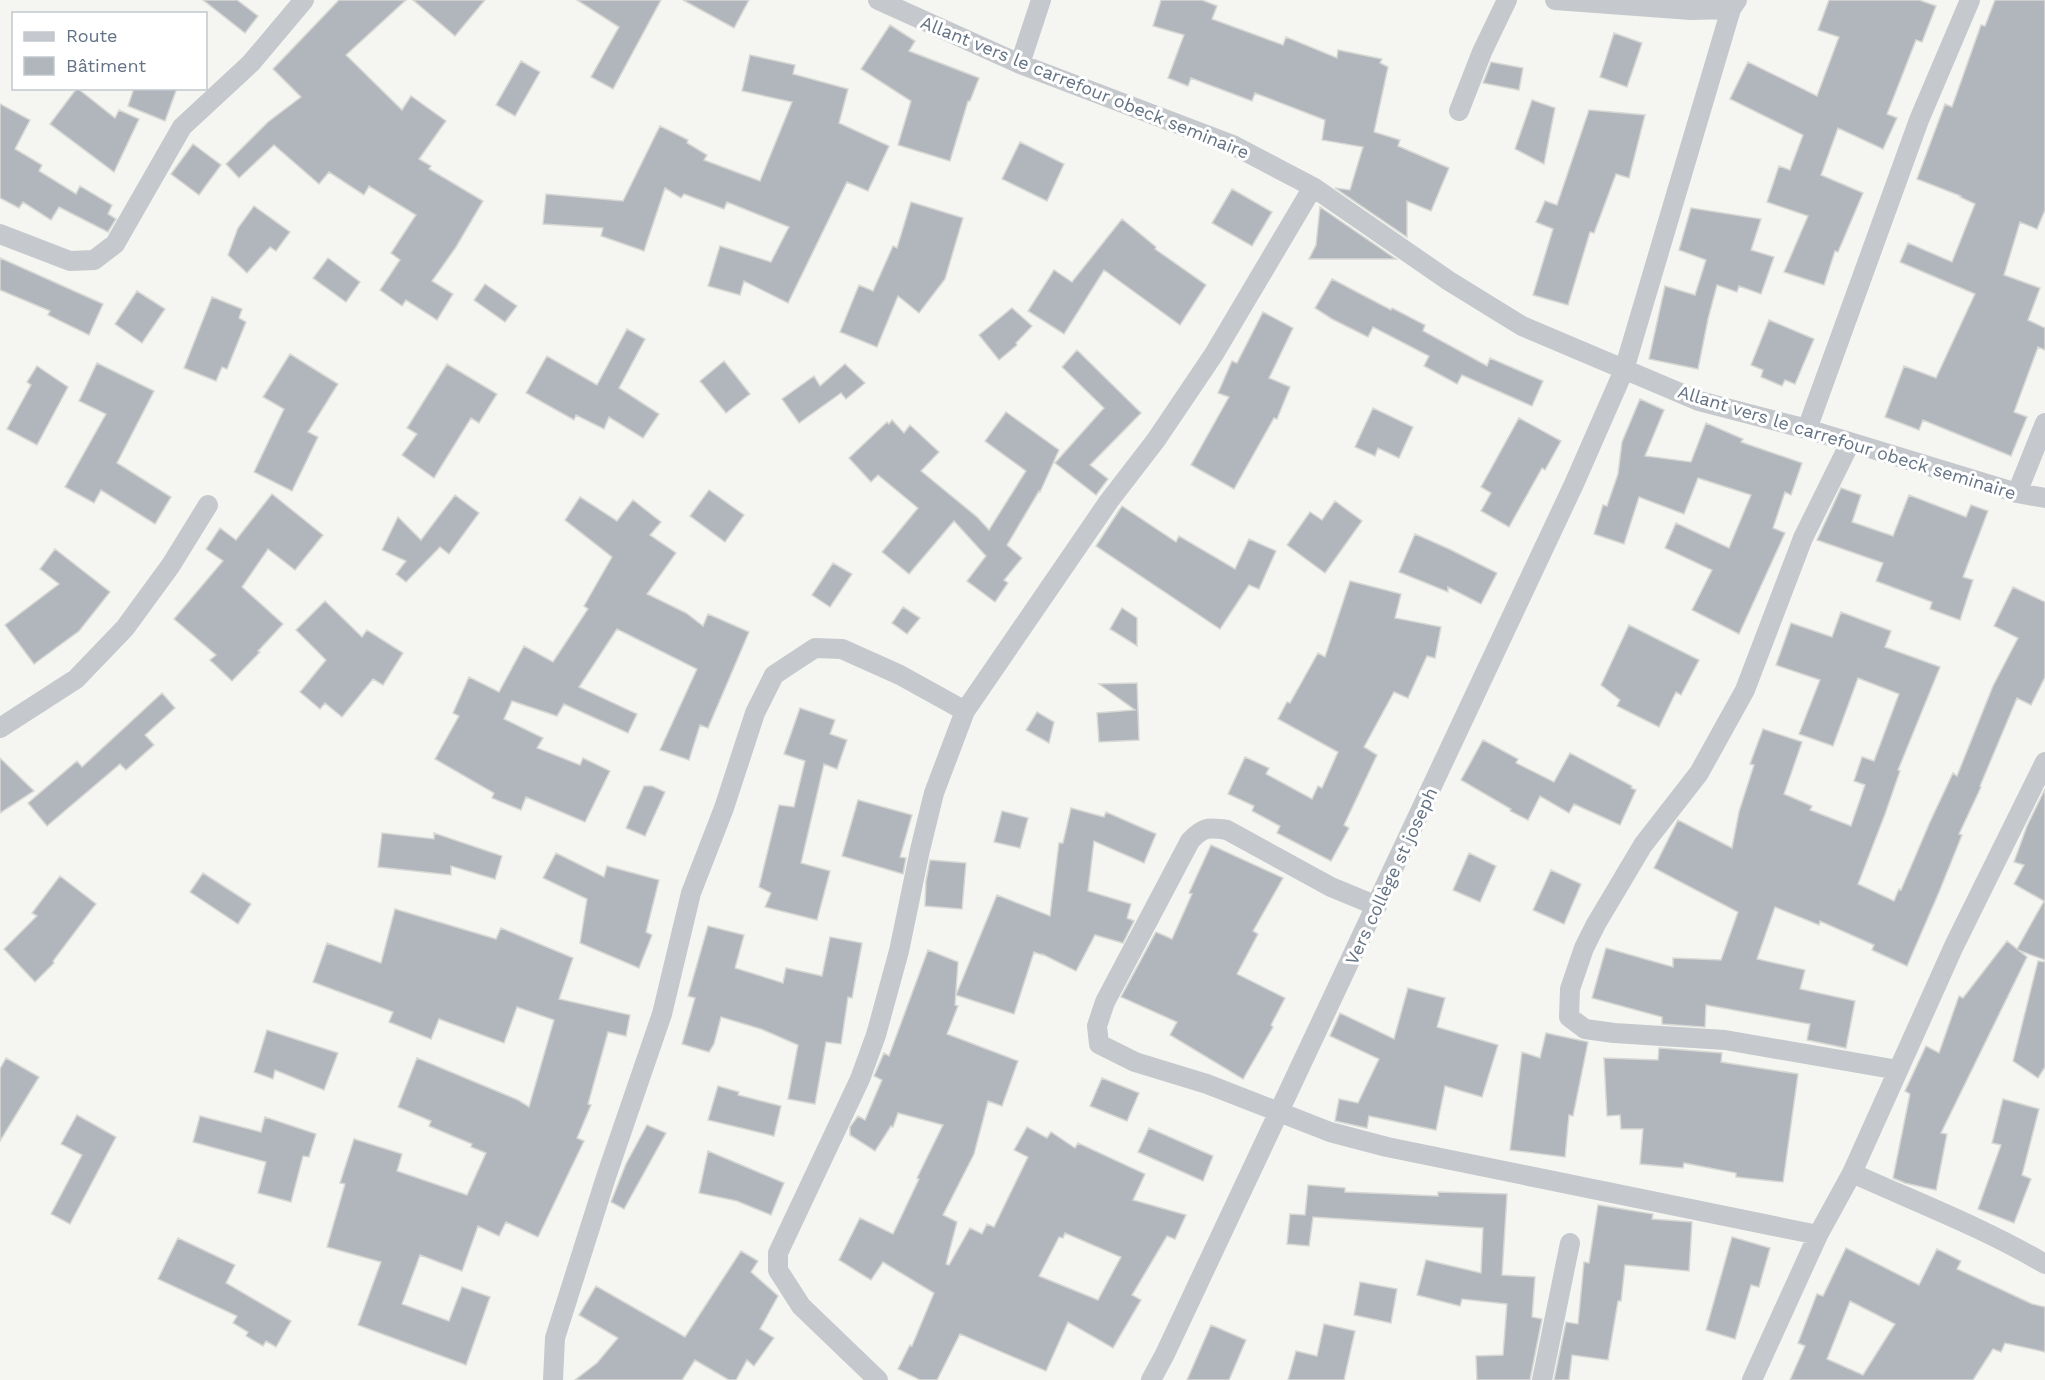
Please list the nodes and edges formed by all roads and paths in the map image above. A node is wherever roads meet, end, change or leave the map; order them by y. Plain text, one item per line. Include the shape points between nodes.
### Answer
1 (304, 0) edge
2 (878, 0) edge
3 (1041, 0) edge
4 (1507, 0) edge
5 (1555, 0) edge
6 (1970, 0) edge
7 (1734, 4) edge
8 (1020, 64) junction
9 (1459, 111) dead end
10 (1313, 187) junction
11 (0, 234) edge
12 (1624, 370) junction
13 (2045, 423) edge
14 (1807, 429) junction
15 (1850, 443) junction
16 (2018, 493) junction
17 (2045, 498) edge
18 (208, 505) dead end
19 (965, 711) junction
20 (0, 728) edge
21 (2045, 762) edge
22 (1377, 906) junction
23 (1898, 1070) junction
24 (1278, 1112) junction
25 (1852, 1173) junction
26 (1818, 1235) junction
27 (1570, 1243) dead end
28 (2045, 1264) edge
29 (553, 1380) edge
30 (878, 1380) edge
31 (1151, 1380) edge
32 (1542, 1380) edge
33 (1752, 1380) edge

1 - 11 street via 251,63 182,127 115,244 94,260 70,261
2 - 8 street, Allant vers le carrefour obeck seminaire
3 - 8 street
4 - 9 street
5 - 7 street via 1691,9
6 - 14 street via 1919,120
7 - 12 street, Vers collège st joseph
8 - 10 street, Allant vers le carrefour obeck seminaire via 1233,145
10 - 12 street, Allant vers le carrefour obeck seminaire via 1522,326
10 - 19 street via 1214,354
12 - 14 street, Allant vers le carrefour obeck seminaire via 1699,401
12 - 22 street, Vers collège st joseph via 1575,484
13 - 16 street
14 - 15 street, Allant vers le carrefour obeck seminaire
15 - 16 street, Allant vers le carrefour obeck seminaire
15 - 23 street via 1800,546 1745,690 1699,773 1643,845 1584,948 1570,989 1569,1017 1585,1029 1725,1040
16 - 17 street, Allant vers le carrefour obeck seminaire
18 - 20 street via 125,628 76,679
19 - 29 street via 900,675 842,650 815,648 774,675 755,713 692,893 662,1014 555,1338
19 - 30 street via 934,793 876,1035 860,1079 778,1253 778,1270 801,1306
21 - 23 street
22 - 24 street, Vers collège st joseph
22 - 24 street via 1331,887 1227,830 1212,827 1200,831 1190,841 1105,1002 1097,1026 1099,1044 1135,1062
23 - 25 street
24 - 26 street via 1330,1132 1388,1147
24 - 31 street, Vers collège st joseph
25 - 26 street
25 - 28 street
26 - 33 street
27 - 32 street

